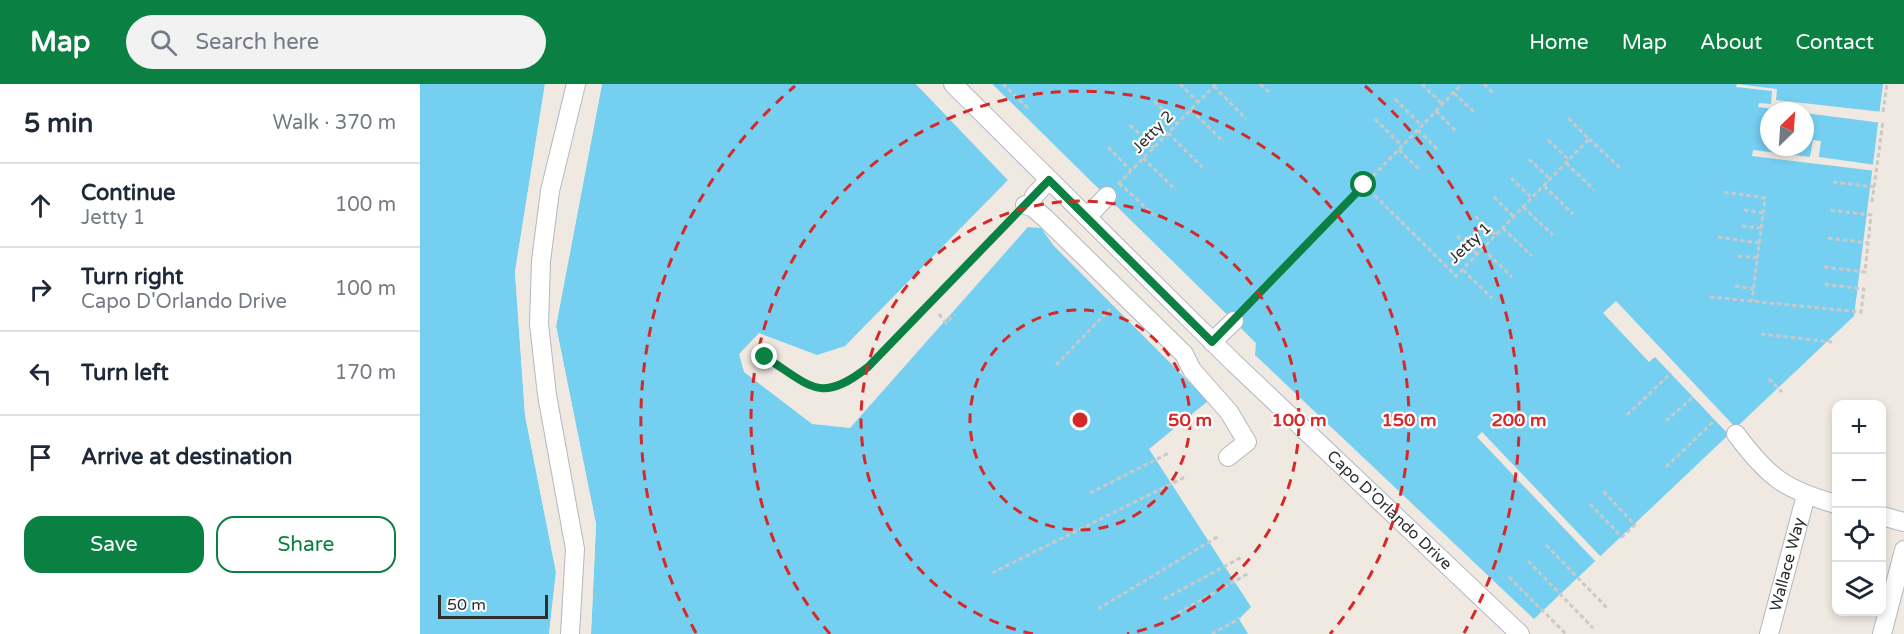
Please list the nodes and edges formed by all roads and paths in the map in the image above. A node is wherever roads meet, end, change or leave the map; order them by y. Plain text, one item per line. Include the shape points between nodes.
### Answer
1 (576, 84) edge
2 (953, 84) edge
3 (1003, 84) edge
4 (1180, 84) edge
5 (1260, 84) edge
6 (1422, 84) edge
7 (1462, 84) edge
8 (1484, 84) edge
9 (1887, 84) edge
10 (1215, 85) edge
11 (1454, 93) junction
12 (1493, 93) dead end
13 (1271, 94) dead end
14 (1395, 99) dead end
15 (1154, 101) dead end
16 (1198, 102) junction
17 (1443, 104) junction
18 (1029, 110) dead end
19 (1191, 110) junction
20 (1436, 111) junction
21 (1474, 112) dead end
22 (1883, 112) dead end
23 (1567, 117) dead end
24 (1246, 119) dead end
25 (1375, 119) dead end
26 (1883, 121) dead end
27 (1177, 124) junction
28 (1130, 125) dead end
29 (1422, 126) junction
30 (1418, 130) junction
31 (1456, 131) dead end
32 (1168, 133) junction
33 (1589, 139) junction
34 (1548, 140) dead end
35 (1224, 142) dead end
36 (1108, 147) dead end
37 (1154, 148) junction
38 (1400, 148) junction
39 (1438, 150) dead end
40 (1143, 158) junction
41 (1529, 159) dead end
42 (1567, 161) junction
43 (1202, 167) dead end
44 (1419, 169) dead end
45 (1622, 170) dead end
46 (1131, 171) junction
47 (1511, 178) dead end
48 (1550, 179) junction
49 (1049, 180) junction
50 (1833, 182) dead end
51 (1119, 183) junction
52 (1364, 185) junction
53 (1544, 186) junction
54 (1874, 187) junction
55 (1176, 190) dead end
56 (1594, 190) dead end
57 (1724, 192) dead end
58 (1107, 196) joint
59 (1494, 197) dead end
60 (1532, 198) junction
61 (1029, 201) junction
62 (1872, 202) dead end
63 (1523, 207) junction
64 (1744, 210) dead end
65 (1829, 210) dead end
66 (1763, 213) junction
67 (1573, 214) dead end
68 (1154, 215) dead end
69 (1475, 216) dead end
70 (1087, 217) junction
71 (1514, 217) junction
72 (1742, 226) dead end
73 (1503, 228) junction
74 (1761, 228) junction
75 (1496, 235) junction
76 (1553, 235) dead end
77 (1457, 236) dead end
78 (1718, 237) dead end
79 (1828, 238) dead end
80 (1760, 243) junction
81 (1868, 243) junction
82 (1483, 249) junction
83 (1477, 254) junction
84 (1532, 256) dead end
85 (1738, 256) dead end
86 (1758, 258) junction
87 (1824, 267) dead end
88 (1462, 270) junction
89 (1512, 277) dead end
90 (1822, 284) dead end
91 (1735, 286) dead end
92 (1754, 289) junction
93 (1710, 297) dead end
94 (1492, 298) dead end
95 (1752, 301) junction
96 (1110, 309) dead end
97 (939, 314) dead end
98 (955, 314) dead end
99 (1234, 321) joint
100 (1761, 333) dead end
101 (1212, 342) junction
102 (1832, 342) dead end
103 (765, 357) dead end
104 (1056, 365) dead end
105 (1671, 373) dead end
106 (1768, 379) dead end
107 (1782, 392) dead end
108 (1693, 397) dead end
109 (1627, 416) dead end
110 (1715, 420) dead end
111 (1666, 421) dead end
112 (1736, 434) dead end
113 (1169, 453) dead end
114 (1228, 458) dead end
115 (1666, 468) dead end
116 (1187, 476) dead end
117 (1603, 491) dead end
118 (1090, 493) dead end
119 (1806, 495) junction
120 (1832, 503) edge
121 (1590, 504) dead end
122 (1886, 517) edge
123 (1904, 522) edge
124 (1219, 536) dead end
125 (1546, 545) dead end
126 (1904, 550) edge
127 (1242, 557) dead end
128 (1528, 561) dead end
129 (992, 573) dead end
130 (1249, 573) dead end
131 (1509, 577) dead end
132 (1164, 599) dead end
133 (1098, 609) dead end
134 (1608, 609) dead end
135 (1178, 614) dead end
136 (1240, 618) dead end
137 (1593, 628) dead end
138 (570, 634) edge
139 (1212, 634) edge
140 (1520, 634) edge
141 (1566, 634) edge
142 (1769, 634) edge
143 (1882, 634) edge

1 - 138 street via 550,191 541,261 539,324 547,395 575,549
2 - 49 street, Capo D'Orlando Drive
3 - 18 path
4 - 16 path
5 - 13 path
6 - 17 path
7 - 11 path
8 - 12 path
9 - 22 path
10 - 16 path, Jetty 2
10 - 24 path
11 - 17 path
11 - 21 path
14 - 29 path
15 - 27 path
16 - 19 path, Jetty 2
17 - 20 path
19 - 27 path, Jetty 2
19 - 35 path
20 - 29 path
20 - 31 path
23 - 33 path
25 - 38 path
26 - 54 path
27 - 32 path, Jetty 2
28 - 37 path
29 - 30 path
30 - 38 path
30 - 39 path
32 - 37 path, Jetty 2
32 - 43 path
33 - 42 path, Jetty 1
33 - 45 path
34 - 42 path
36 - 46 path
37 - 40 path, Jetty 2
38 - 44 path
38 - 52 path
40 - 46 path, Jetty 2
40 - 55 path
41 - 48 path
42 - 48 path, Jetty 1
42 - 56 path
46 - 51 path, Jetty 2
47 - 60 path
48 - 53 path, Jetty 1
49 - 61 street
49 - 70 street, Capo D'Orlando Drive
50 - 54 path
51 - 58 path, Jetty 2
51 - 68 path
52 - 88 path, Jetty 1 via 1456,276
52 - 99 path
53 - 60 path, Jetty 1
53 - 67 path
54 - 62 path
57 - 66 path via 1765,198
58 - 70 street
59 - 71 path
60 - 63 path, Jetty 1
61 - 103 path via 847,384 830,390 814,388
61 - 114 street via 1184,354 1192,370 1229,412 1247,442
63 - 71 path, Jetty 1
63 - 76 path
64 - 66 path
65 - 81 path via 1871,215
66 - 74 path
69 - 75 path
70 - 101 street, Capo D'Orlando Drive
71 - 73 path, Jetty 1
72 - 74 path
73 - 75 path, Jetty 1
73 - 84 path
74 - 80 path
75 - 82 path, Jetty 1
77 - 83 path
78 - 80 path
79 - 81 path
80 - 86 path
81 - 87 path via 1865,272
82 - 83 path, Jetty 1
82 - 89 path
83 - 88 path, Jetty 1
85 - 86 path
86 - 92 path
88 - 94 path
90 - 95 path via 1864,289 1861,312
91 - 92 path
92 - 95 path
93 - 95 path
96 - 104 path
97 - 98 path via 946,322
99 - 101 street
100 - 102 path
101 - 140 street, Capo D'Orlando Drive
105 - 109 path
106 - 107 path
108 - 111 path
110 - 115 path
112 - 119 street, Wallace Way via 1756,461 1781,483
113 - 118 path
116 - 129 path
117 - 121 path via 1635,525 1630,530 1622,537
119 - 120 street, Wallace Way
119 - 142 street, Wallace Way
122 - 123 street
124 - 133 path
125 - 134 path
126 - 143 street
127 - 132 path
128 - 137 path
130 - 135 path
131 - 141 path
136 - 139 path

